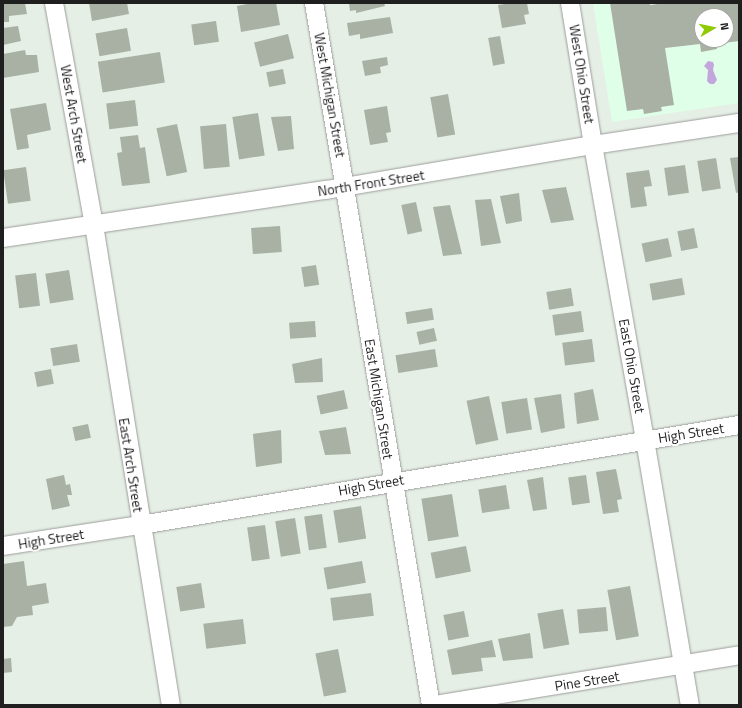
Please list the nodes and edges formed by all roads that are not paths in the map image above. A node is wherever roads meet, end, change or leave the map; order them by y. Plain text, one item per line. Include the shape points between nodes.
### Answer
1 (54, 3) edge
2 (314, 3) edge
3 (570, 3) edge
4 (739, 123) edge
5 (593, 145) junction
6 (345, 187) junction
7 (94, 225) junction
8 (3, 238) edge
9 (739, 425) edge
10 (645, 440) junction
11 (392, 481) junction
12 (141, 525) junction
13 (3, 546) edge
14 (739, 655) edge
15 (683, 665) junction
16 (171, 705) edge
17 (431, 705) edge
18 (435, 705) edge
19 (690, 705) edge

1 - 7 street, West Arch Street
2 - 6 street, West Michigan Street
3 - 5 street, West Ohio Street
4 - 5 street, North Front Street
5 - 6 street, North Front Street
5 - 10 street, East Ohio Street
6 - 7 street, North Front Street
6 - 11 street, East Michigan Street
7 - 8 street, North Front Street
7 - 12 street, East Arch Street
9 - 10 street, High Street
10 - 11 street, High Street
10 - 15 street, East Ohio Street
11 - 12 street, High Street
11 - 17 street, East Michigan Street
12 - 13 street, High Street
12 - 16 street, East Arch Street
14 - 15 street, Pine Street
15 - 18 street, Pine Street
15 - 19 street, East Ohio Street

